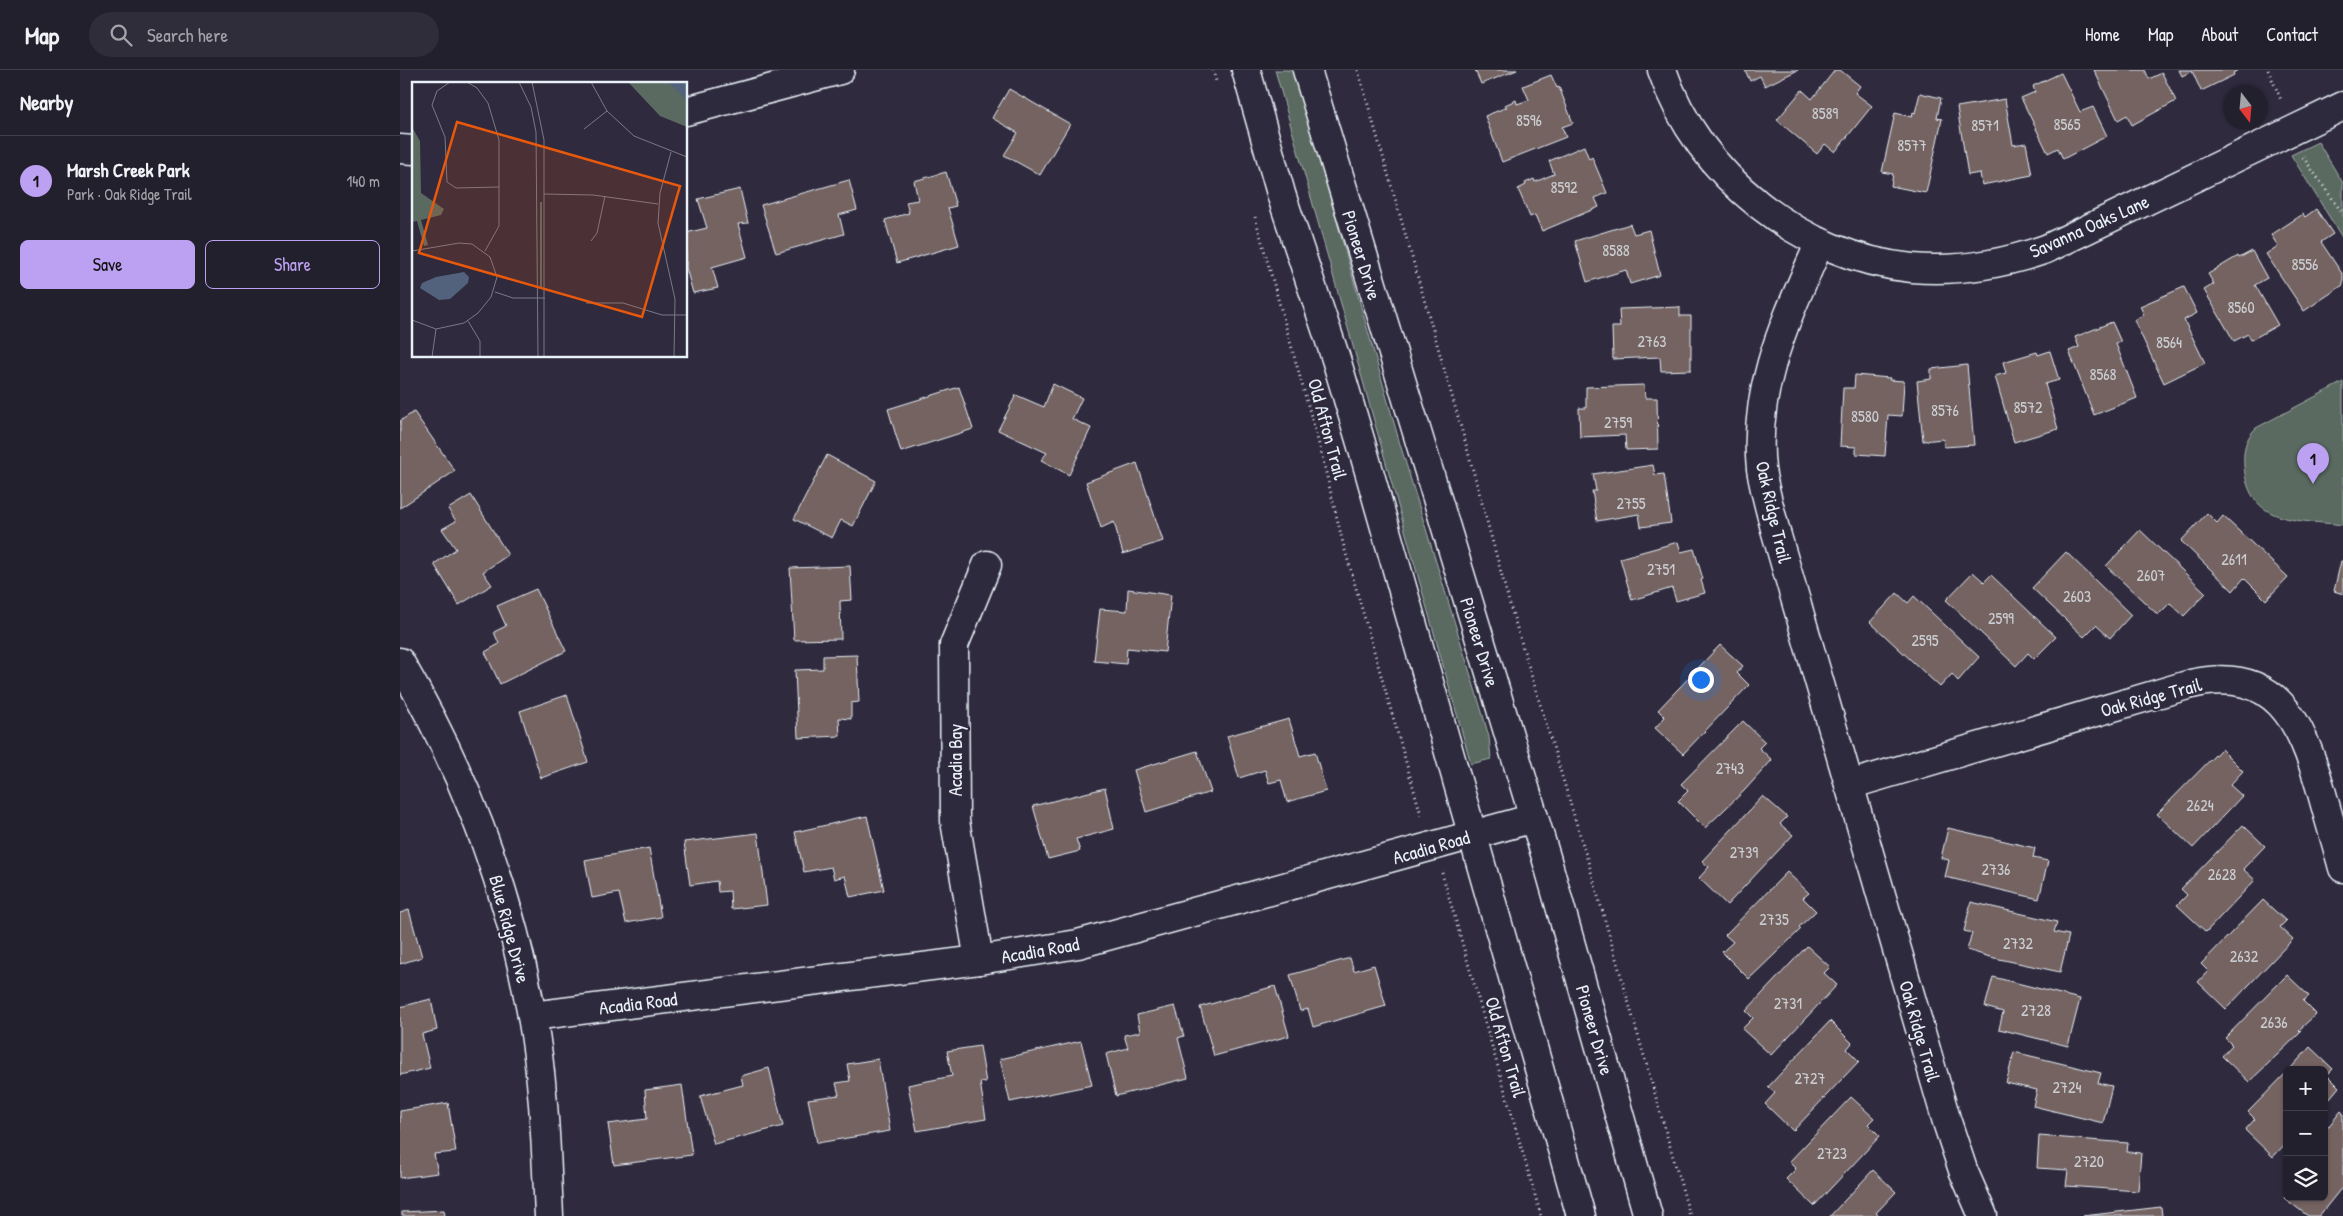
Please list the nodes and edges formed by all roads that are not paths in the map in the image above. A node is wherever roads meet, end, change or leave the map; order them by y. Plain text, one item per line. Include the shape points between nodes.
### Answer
1 (840, 70) edge
2 (1246, 70) edge
3 (1307, 70) edge
4 (1662, 70) edge
5 (2343, 106) edge
6 (688, 110) edge
7 (1820, 242) junction
8 (986, 565) dead end
9 (400, 662) edge
10 (1849, 785) junction
11 (1534, 818) junction
12 (1473, 835) junction
13 (2343, 868) edge
14 (979, 960) junction
15 (532, 1016) junction
16 (549, 1216) edge
17 (1581, 1216) edge
18 (1648, 1216) edge
19 (1983, 1216) edge

1 - 6 street
2 - 12 street via 1282,197 1336,359
3 - 11 street, Pioneer Drive
4 - 7 street, Savanna Oaks Lane via 1685,120 1722,172 1762,207
5 - 7 street, Savanna Oaks Lane via 2062,242 2013,259 1960,268 1911,268 1850,254
7 - 10 street, Oak Ridge Trail via 1773,354 1764,388 1760,447 1775,529
8 - 14 street, Acadia Bay via 954,645 955,821
9 - 15 street, Blue Ridge Drive via 426,706 465,788 519,951
10 - 13 street, Oak Ridge Trail via 2191,684 2239,681 2274,698 2296,723 2308,749
10 - 19 street, Oak Ridge Trail via 1947,1122
11 - 12 street, Acadia Road
11 - 18 street, Pioneer Drive
12 - 14 street, Acadia Road via 1078,944
12 - 17 street
14 - 15 street, Acadia Road
15 - 16 street, Blue Ridge Drive via 544,1112

